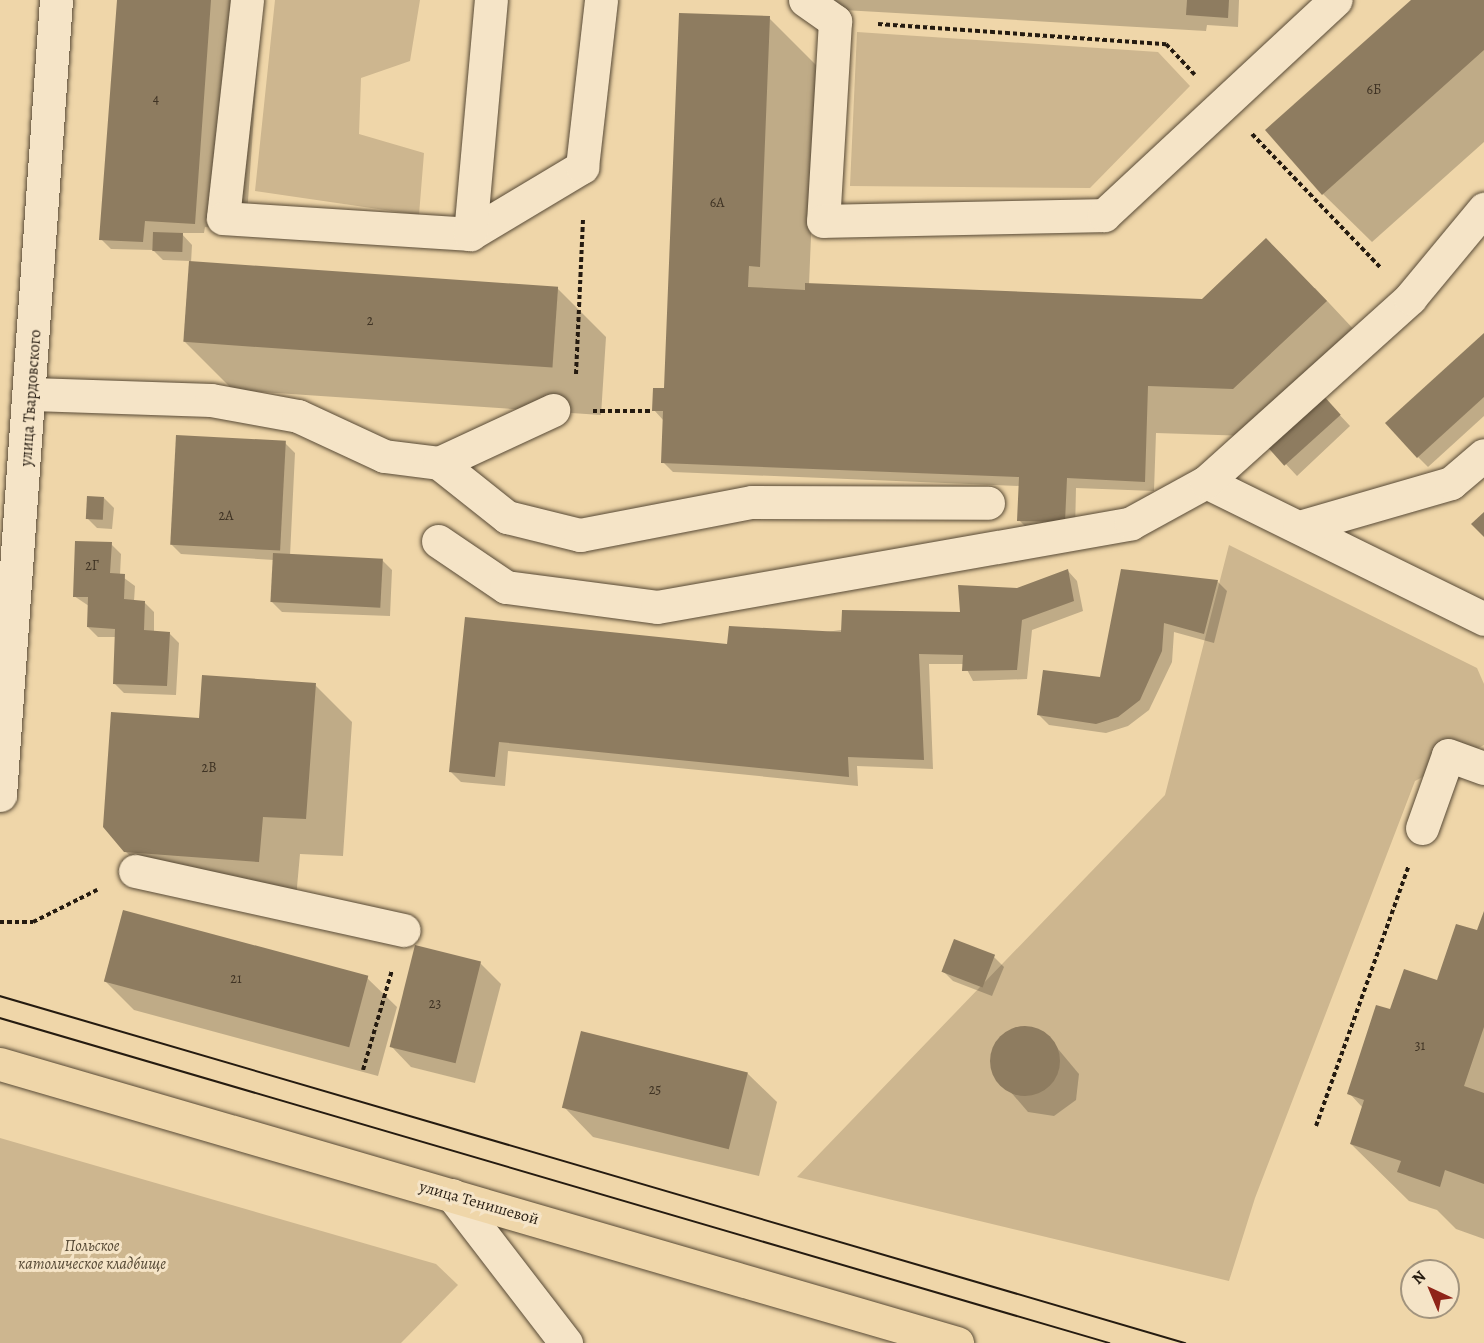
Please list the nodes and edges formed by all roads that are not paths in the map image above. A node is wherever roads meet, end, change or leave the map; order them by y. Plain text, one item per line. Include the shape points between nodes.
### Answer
1 (56, 0) edge
2 (247, 0) edge
3 (491, 0) edge
4 (601, 0) edge
5 (805, 0) edge
6 (1335, 0) edge
7 (1484, 209) edge
8 (470, 234) junction
9 (32, 394) junction
10 (553, 410) road end
11 (1484, 456) edge
12 (439, 463) junction
13 (1206, 482) junction
14 (988, 503) dead end
15 (1299, 527) junction
16 (438, 541) dead end
17 (1481, 614) edge
18 (1484, 768) edge
19 (0, 795) edge
20 (1422, 828) road end
21 (135, 871) road end
22 (404, 930) road end
23 (0, 1064) edge
24 (452, 1196) junction
25 (566, 1343) edge
26 (957, 1343) edge

1 - 9 street, улица Твардовского
2 - 8 street via 223,218
3 - 8 street
4 - 8 street via 582,167
5 - 6 street via 835,21 823,221 1104,215
7 - 13 street via 1410,298
9 - 12 street via 212,400 298,416 384,456
9 - 19 street, улица Твардовского
10 - 12 street
11 - 15 street via 1451,483
12 - 14 street via 507,517 580,535 752,502
13 - 15 street
13 - 16 street via 1131,523 657,607 506,587
15 - 17 street
18 - 20 street via 1448,755
21 - 22 street
23 - 24 main road, улица Тенишевой
24 - 25 street
24 - 26 main road, улица Тенишевой

